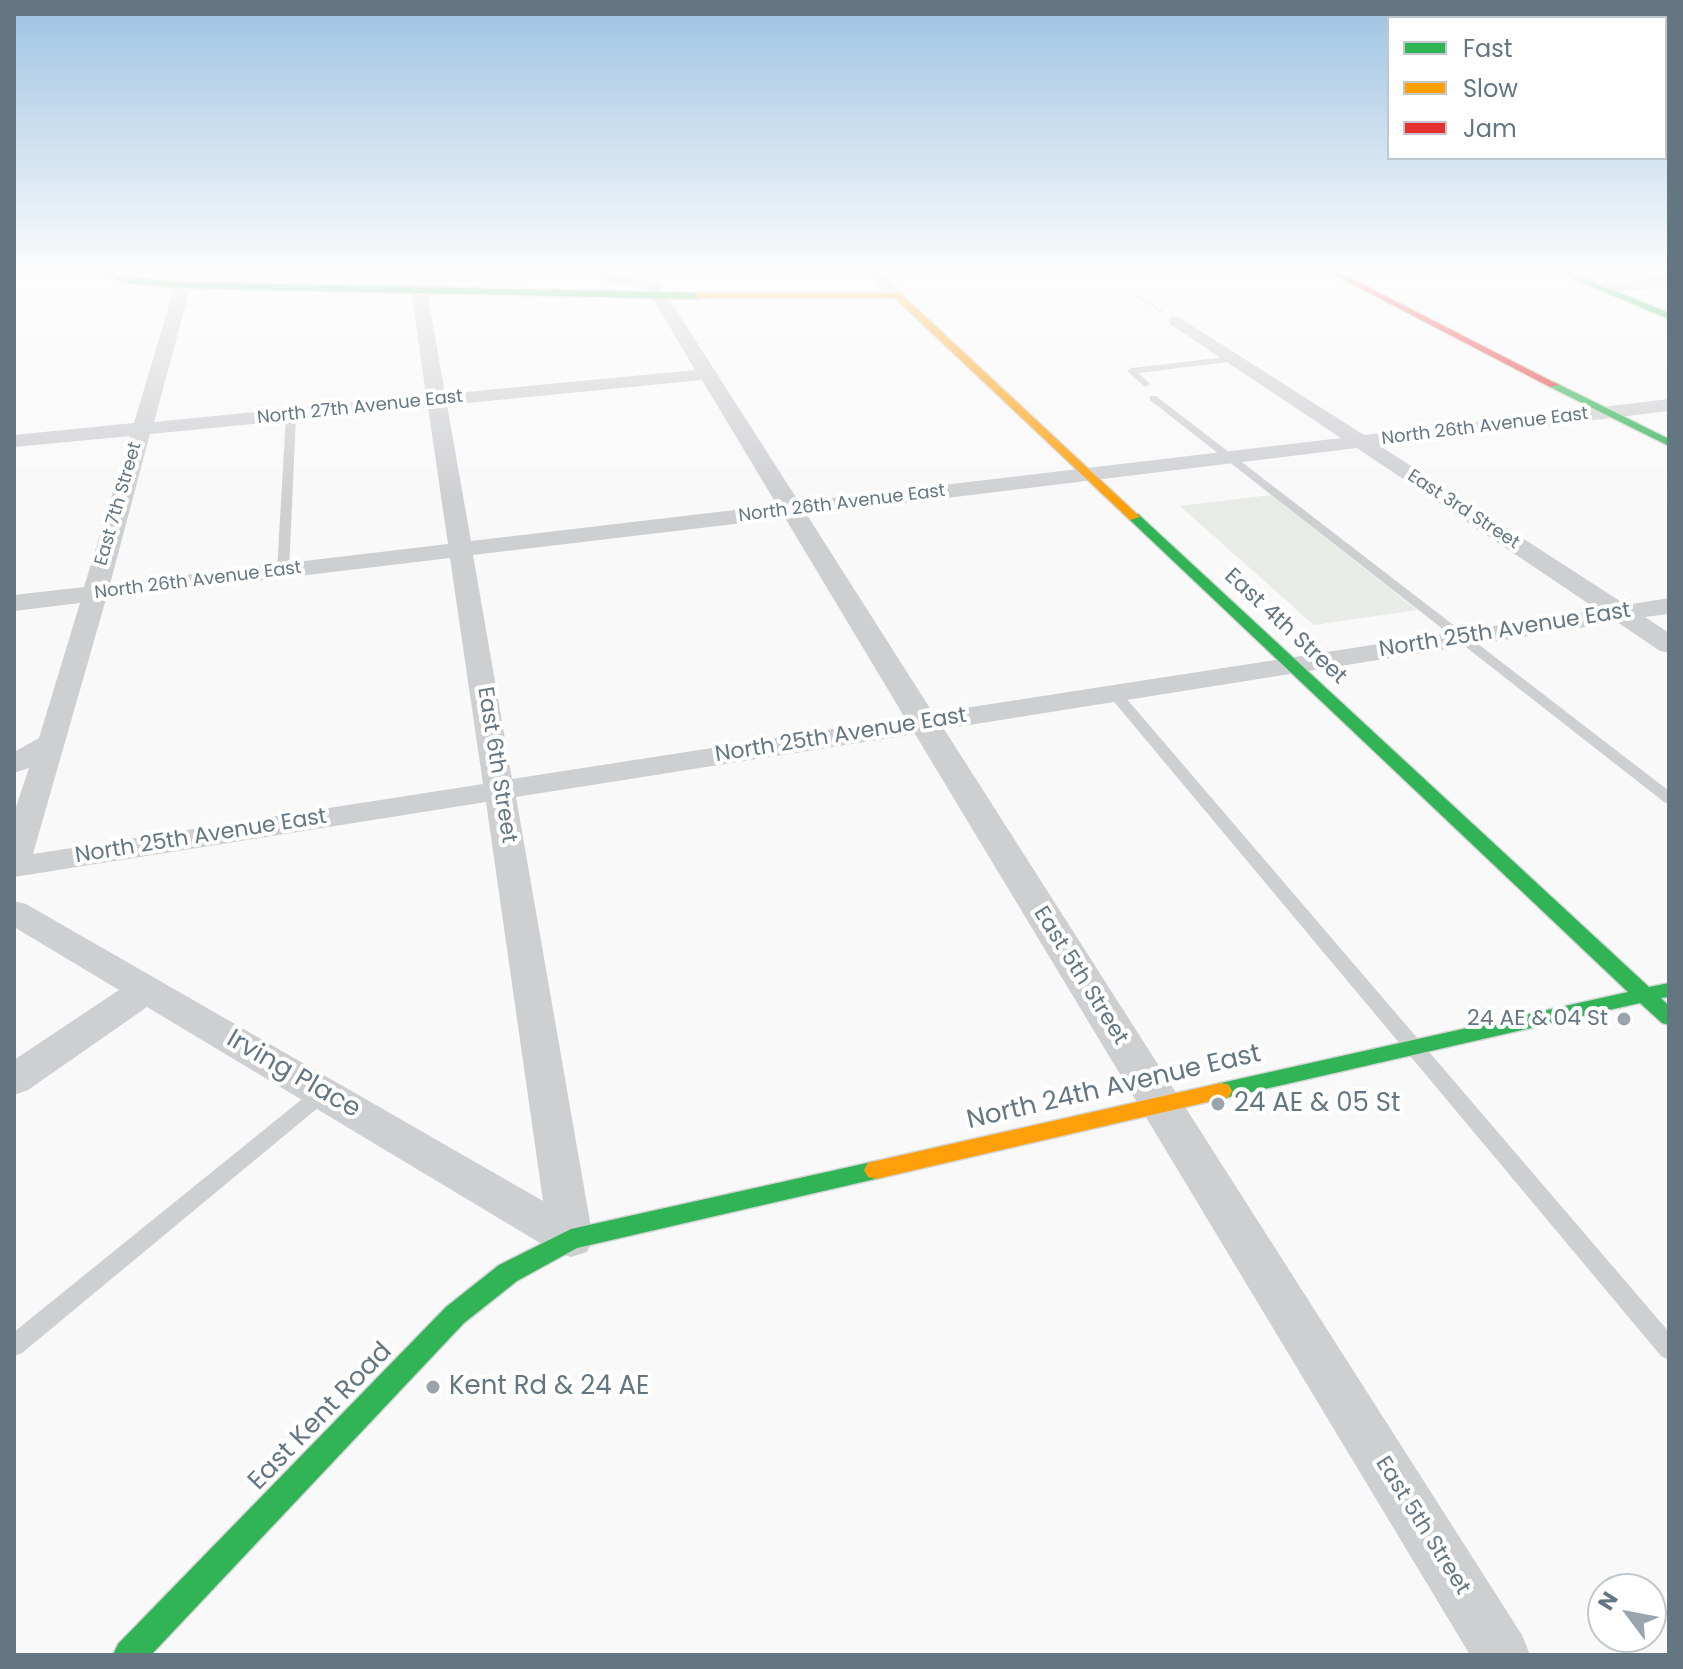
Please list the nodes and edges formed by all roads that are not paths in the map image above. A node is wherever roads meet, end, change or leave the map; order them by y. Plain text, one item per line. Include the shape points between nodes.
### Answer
1 (165, 347) edge
2 (427, 347) edge
3 (689, 347) edge
4 (951, 347) edge
5 (1216, 347) edge
6 (1480, 347) edge
7 (1234, 359) junction
8 (707, 374) junction
9 (1145, 384) dead end
10 (1153, 398) dead end
11 (435, 400) junction
12 (1669, 405) edge
13 (1608, 412) junction
14 (291, 415) junction
15 (140, 429) junction
16 (14, 441) edge
17 (1360, 442) junction
18 (1669, 443) edge
19 (1229, 458) junction
20 (1086, 475) junction
21 (791, 510) junction
22 (460, 550) junction
23 (283, 571) junction
24 (94, 594) junction
25 (14, 603) edge
26 (1669, 606) edge
27 (1620, 613) junction
28 (1461, 639) junction
29 (1669, 645) edge
30 (1291, 665) junction
31 (1115, 694) junction
32 (924, 723) junction
33 (52, 743) junction
34 (14, 764) edge
35 (500, 791) junction
36 (1669, 799) edge
37 (14, 864) edge
38 (14, 912) edge
39 (147, 989) junction
40 (1669, 990) edge
41 (1645, 995) junction
42 (1669, 1018) edge
43 (1413, 1047) junction
44 (14, 1080) edge
45 (324, 1092) junction
46 (1159, 1103) junction
47 (571, 1239) junction
48 (14, 1346) edge
49 (1669, 1349) edge
50 (129, 1655) edge
51 (1502, 1655) edge

1 - 15 street, East 7th Street
2 - 11 street, East 6th Street
3 - 8 street, East 5th Street
4 - 20 main road, East 4th Street
5 - 7 street, East 3rd Street
6 - 13 main road
7 - 9 lane via 1132,371
7 - 17 street, East 3rd Street
8 - 11 street, North 27th Avenue East
8 - 21 street, East 5th Street
10 - 19 lane
11 - 14 street, North 27th Avenue East
11 - 22 street, East 6th Street
12 - 13 street, North 26th Avenue East
13 - 17 street, North 26th Avenue East
13 - 18 main road
14 - 15 street, North 27th Avenue East
14 - 23 lane
15 - 16 street, North 27th Avenue East
15 - 24 street, East 7th Street
17 - 19 street, North 26th Avenue East
17 - 27 street, East 3rd Street
19 - 20 street, North 26th Avenue East
19 - 28 lane
20 - 21 street, North 26th Avenue East
20 - 30 main road, East 4th Street
21 - 22 street, North 26th Avenue East
21 - 32 street, East 5th Street
22 - 23 street, North 26th Avenue East
22 - 35 street, East 6th Street
23 - 24 street, North 26th Avenue East
24 - 25 street, North 26th Avenue East
24 - 33 street, East 7th Street
26 - 27 street, North 25th Avenue East
27 - 28 street, North 25th Avenue East
27 - 29 street, East 3rd Street
28 - 30 street, North 25th Avenue East
28 - 36 lane
30 - 31 street, North 25th Avenue East
30 - 41 main road, East 4th Street
31 - 32 street, North 25th Avenue East
31 - 43 lane
32 - 35 street, North 25th Avenue East
32 - 46 street, East 5th Street
33 - 34 street
33 - 37 street, East 7th Street
35 - 37 street, North 25th Avenue East
35 - 47 street, East 6th Street
38 - 39 street, Irving Place
39 - 44 street
39 - 45 street, Irving Place
40 - 41 main road, North 24th Avenue East
41 - 42 main road, East 4th Street
41 - 43 main road, North 24th Avenue East
43 - 46 main road, North 24th Avenue East
43 - 49 lane
45 - 47 street, Irving Place
45 - 48 lane
46 - 47 main road, North 24th Avenue East
46 - 51 street, East 5th Street
47 - 50 main road, East Kent Road via 508,1273 455,1315

